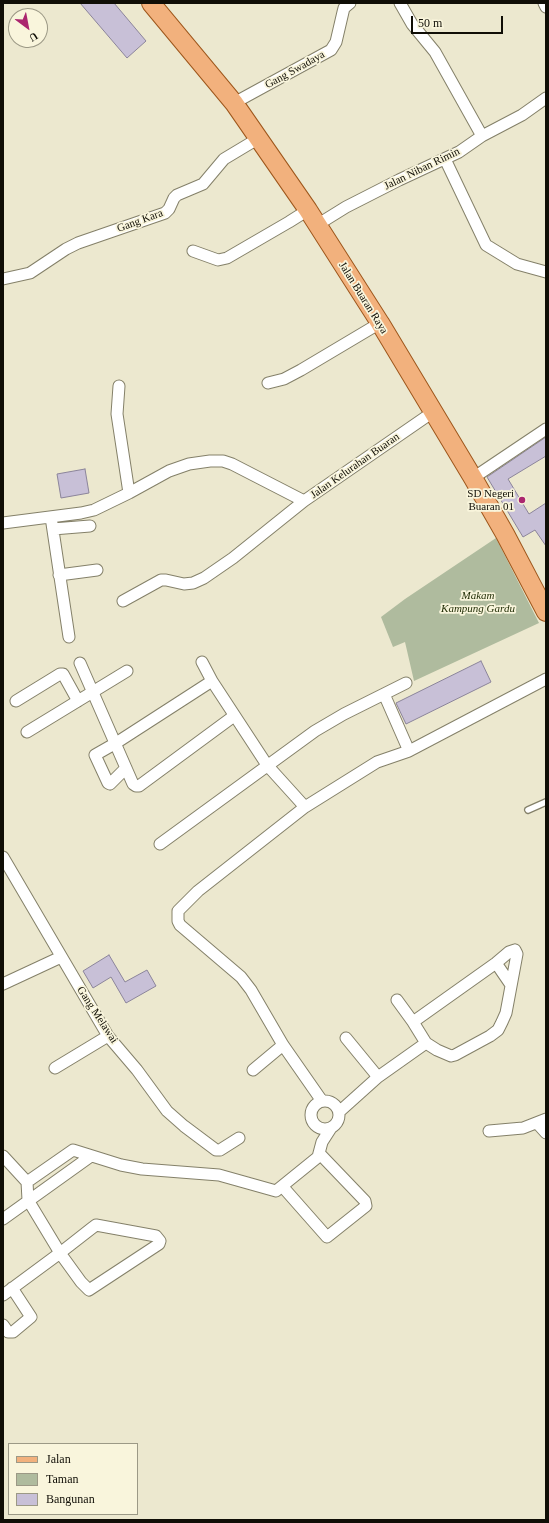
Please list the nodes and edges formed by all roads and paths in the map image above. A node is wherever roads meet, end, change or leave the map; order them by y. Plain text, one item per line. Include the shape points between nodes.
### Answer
1 (151, 3) edge
2 (350, 3) edge
3 (400, 3) edge
4 (544, 3) edge
5 (546, 6) edge
6 (546, 98) edge
7 (234, 103) junction
8 (482, 136) junction
9 (258, 138) junction
10 (445, 159) junction
11 (308, 210) junction
12 (317, 225) junction
13 (193, 251) dead end
14 (546, 272) edge
15 (3, 279) edge
16 (380, 323) junction
17 (268, 384) dead end
18 (119, 386) dead end
19 (433, 412) junction
20 (546, 429) edge
21 (473, 478) junction
22 (129, 493) junction
23 (304, 501) junction
24 (51, 517) junction
25 (3, 523) edge
26 (90, 526) dead end
27 (53, 530) junction
28 (97, 570) dead end
29 (60, 575) junction
30 (123, 601) dead end
31 (546, 612) edge
32 (69, 638) dead end
33 (202, 662) dead end
34 (80, 663) dead end
35 (127, 671) dead end
36 (546, 679) edge
37 (212, 681) junction
38 (406, 683) dead end
39 (93, 692) junction
40 (384, 694) junction
41 (16, 701) dead end
42 (78, 701) junction
43 (234, 716) junction
44 (27, 732) dead end
45 (116, 743) junction
46 (409, 751) junction
47 (267, 765) junction
48 (126, 768) junction
49 (546, 802) edge
50 (305, 807) junction
51 (528, 810) dead end
52 (160, 844) dead end
53 (3, 857) edge
54 (61, 957) junction
55 (496, 963) junction
56 (3, 984) edge
57 (512, 985) junction
58 (397, 1000) dead end
59 (413, 1022) junction
60 (108, 1036) junction
61 (346, 1038) dead end
62 (426, 1043) junction
63 (283, 1045) junction
64 (56, 1068) dead end
65 (253, 1070) dead end
66 (378, 1077) junction
67 (322, 1101) junction
68 (339, 1112) junction
69 (541, 1121) edge
70 (331, 1128) junction
71 (489, 1131) dead end
72 (546, 1133) edge
73 (239, 1138) dead end
74 (319, 1153) junction
75 (3, 1156) edge
76 (91, 1156) junction
77 (28, 1182) junction
78 (282, 1186) junction
79 (28, 1200) junction
80 (3, 1220) edge
81 (60, 1253) junction
82 (12, 1288) junction
83 (3, 1295) edge
84 (3, 1325) edge

1 - 7 main road, Jalan Buaran Raya
2 - 7 street, Gang Swadaya via 344,8 336,42 330,50
3 - 8 street via 412,24 435,52
4 - 5 street
6 - 8 street, Jalan Niban Rimin via 522,115
7 - 9 main road, Jalan Buaran Raya
8 - 10 street, Jalan Niban Rimin
9 - 11 main road, Jalan Buaran Raya
9 - 15 street, Gang Kara via 224,159 203,184 177,195 165,214 78,243 30,273
10 - 12 street, Jalan Niban Rimin via 346,207
10 - 14 street via 486,245 517,264
11 - 12 main road, Jalan Buaran Raya
11 - 13 street via 227,258 218,260
12 - 16 main road, Jalan Buaran Raya
16 - 17 street via 301,370
16 - 19 main road, Jalan Buaran Raya
18 - 22 street via 117,414
19 - 21 main road, Jalan Buaran Raya
19 - 23 street, Jalan Kelurahan Buaran
20 - 21 street
21 - 31 main road, Jalan Buaran Raya
22 - 23 street, Jalan Kelurahan Buaran via 169,471 189,464 223,461
22 - 24 street, Jalan Kelurahan Buaran via 94,510
23 - 30 street via 204,578 184,584 161,580
24 - 25 street, Jalan Kelurahan Buaran
24 - 27 street
26 - 27 street
27 - 29 street
28 - 29 street
29 - 32 street
33 - 37 street
34 - 39 street
35 - 39 street
36 - 46 street
37 - 43 street
37 - 45 street
38 - 40 street
39 - 42 street
39 - 45 street
40 - 46 street
40 - 47 street via 315,731
41 - 42 street via 60,674 63,674
42 - 44 street
43 - 47 street
43 - 48 street via 139,786 133,784
45 - 48 street
45 - 48 street via 95,755 110,784
46 - 50 street via 377,762
47 - 50 street
47 - 52 street
49 - 51 lane
50 - 63 street via 198,891 178,911 177,917 180,925 241,978 251,990
53 - 54 street, Gang Melawai
54 - 56 street
54 - 60 street, Gang Melawai
55 - 57 street
55 - 57 street via 515,950
55 - 59 street
57 - 62 street via 502,1022 490,1036 451,1056
58 - 59 street
59 - 62 street
60 - 64 street
60 - 73 street, Gang Melawai via 167,1111 209,1146 218,1150
61 - 66 street
62 - 66 street
63 - 65 street
63 - 67 street
66 - 68 street
67 - 68 street via 329,1101
67 - 70 street via 312,1109 311,1119 316,1127 326,1130
68 - 70 street via 338,1122
69 - 71 street via 523,1128
69 - 72 street
70 - 74 street via 322,1142
74 - 78 street via 318,1157
74 - 78 street via 365,1201 366,1206 327,1237
75 - 77 street
76 - 77 street via 70,1150
76 - 78 street via 130,1167 219,1175 276,1191
76 - 79 street
77 - 79 street
79 - 80 street
79 - 81 street
81 - 81 street via 89,1290 160,1241 156,1236 96,1225
81 - 82 street
82 - 83 street
82 - 84 street via 31,1317 13,1332 8,1332

